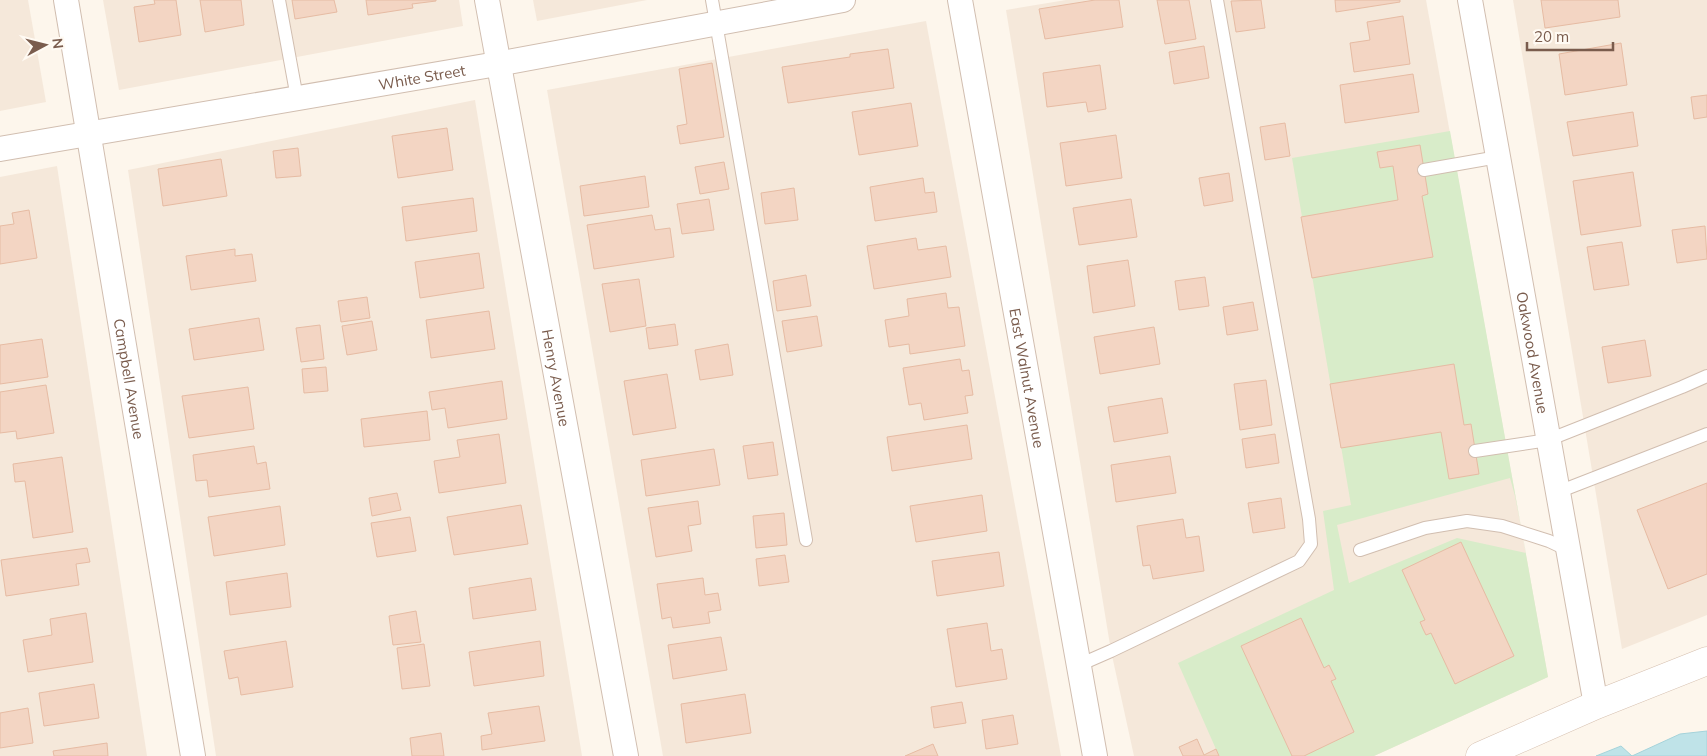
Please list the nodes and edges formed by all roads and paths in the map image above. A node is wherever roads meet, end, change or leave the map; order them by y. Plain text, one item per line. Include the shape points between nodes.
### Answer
1 (66, 0) edge
2 (280, 0) edge
3 (486, 0) edge
4 (712, 0) edge
5 (843, 0) edge
6 (960, 0) edge
7 (1217, 0) edge
8 (1470, 0) edge
9 (717, 23) junction
10 (498, 64) junction
11 (297, 98) junction
12 (89, 134) junction
13 (0, 150) edge
14 (1498, 157) junction
15 (1424, 170) dead end
16 (1707, 376) edge
17 (1707, 434) edge
18 (1548, 440) junction
19 (1475, 451) dead end
20 (1558, 492) junction
21 (806, 540) dead end
22 (1360, 550) dead end
23 (1568, 550) junction
24 (1707, 660) edge
25 (1079, 665) junction
26 (1596, 705) junction
27 (193, 756) edge
28 (626, 756) edge
29 (1095, 756) edge
30 (1480, 756) edge

1 - 12 street, Campbell Avenue
2 - 11 lane
3 - 10 street, Henry Avenue
4 - 9 lane
5 - 9 street, White Street
6 - 25 street, East Walnut Avenue
7 - 25 lane via 1310,519 1311,544 1299,561
8 - 14 street, Oakwood Avenue
9 - 10 street, White Street
9 - 21 lane
10 - 11 street, White Street
10 - 28 street, Henry Avenue
11 - 12 street, White Street
12 - 13 street, White Street
12 - 27 street, Campbell Avenue
14 - 15 lane
14 - 18 street, Oakwood Avenue
16 - 18 lane
17 - 20 lane
18 - 19 lane
18 - 20 street, Oakwood Avenue
20 - 23 street, Oakwood Avenue
22 - 23 lane via 1425,528 1467,521 1502,526
23 - 26 street, Oakwood Avenue
24 - 26 main road
25 - 29 street, East Walnut Avenue
26 - 30 main road

